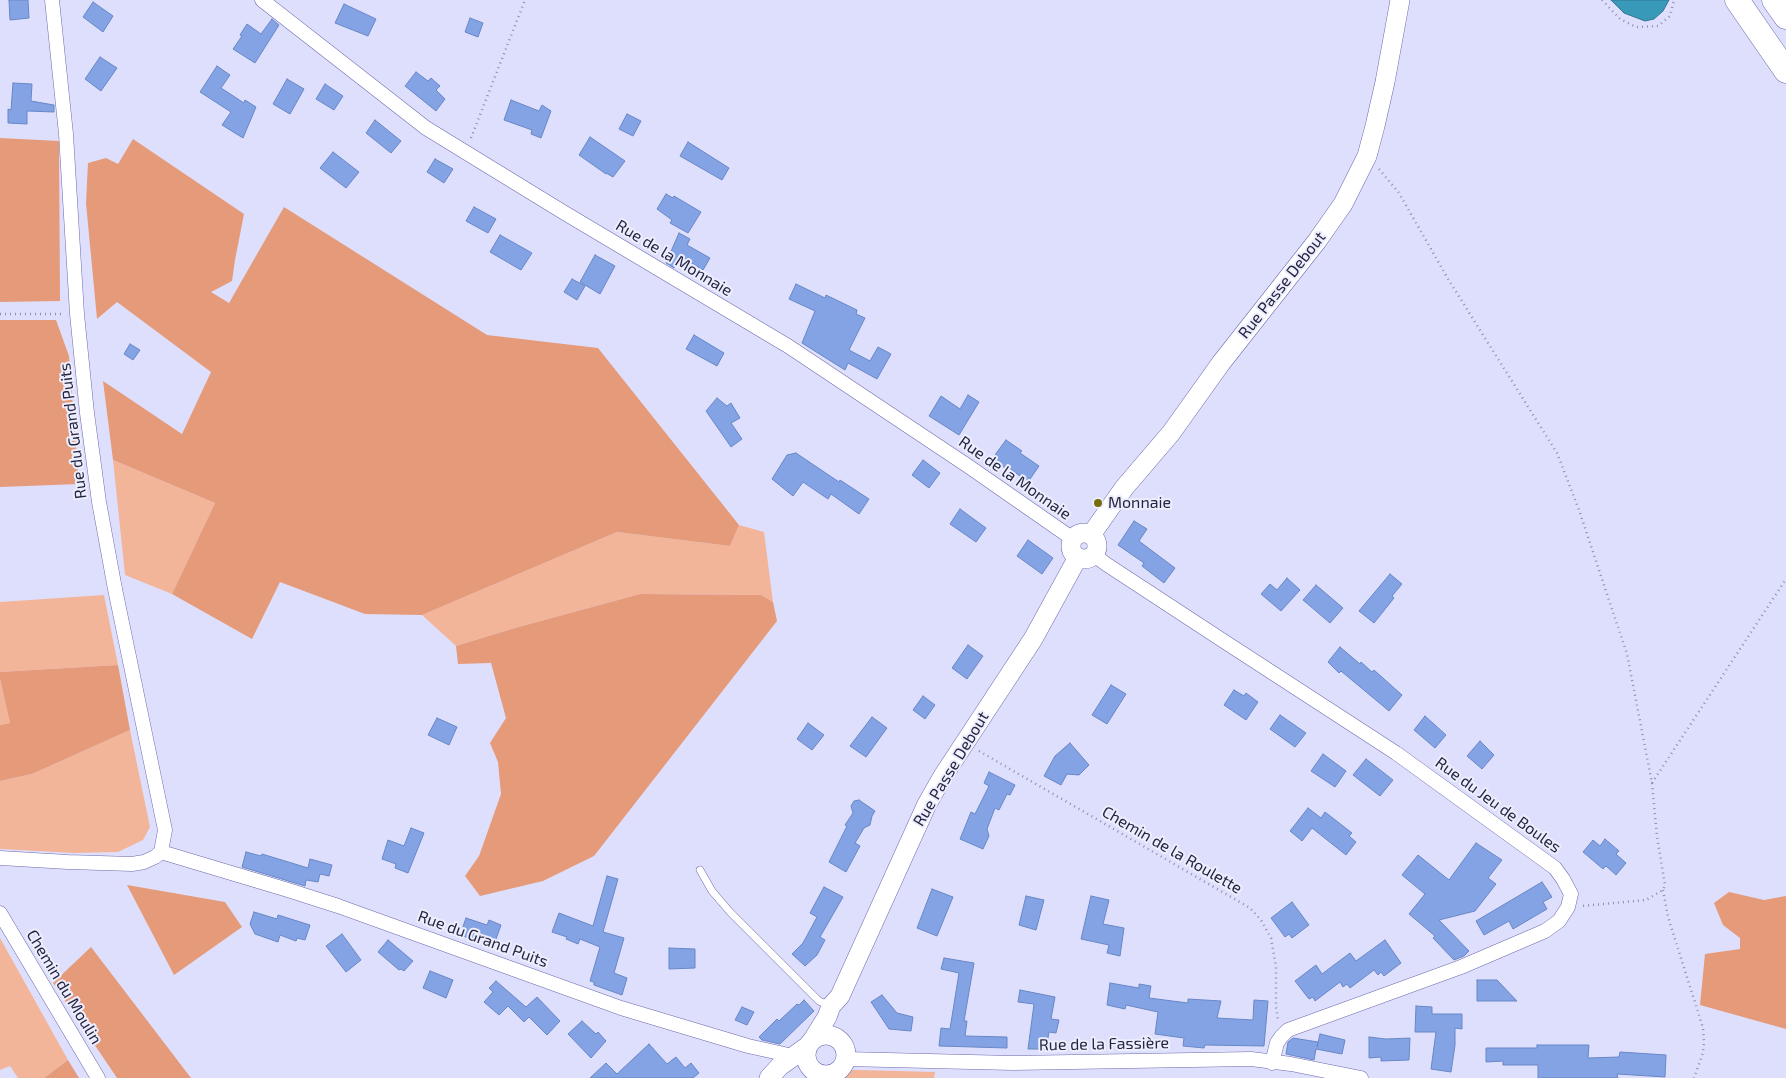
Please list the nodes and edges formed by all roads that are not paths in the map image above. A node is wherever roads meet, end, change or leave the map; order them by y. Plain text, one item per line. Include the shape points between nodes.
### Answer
1 (52, 0) edge
2 (262, 0) edge
3 (1400, 0) edge
4 (1737, 0) edge
5 (1774, 0) edge
6 (1786, 18) edge
7 (1786, 71) edge
8 (1084, 546) junction
9 (161, 852) junction
10 (0, 858) edge
11 (700, 870) dead end
12 (0, 913) edge
13 (835, 1001) junction
14 (843, 1050) junction
15 (811, 1060) edge
16 (1272, 1063) junction
17 (98, 1078) edge
18 (769, 1078) edge
19 (1361, 1078) edge

1 - 9 street, Rue du Grand Puits via 66,134 87,413 115,589 163,818
2 - 8 street, Rue de la Monnaie via 426,128 788,346
3 - 8 main road, Rue Passe Debout via 1367,156 1343,204 1171,433 1124,488
4 - 7 highway
5 - 6 highway
8 - 13 main road, Rue Passe Debout via 1033,639 942,776
8 - 16 street, Rue du Jeu de Boules via 1214,635 1396,752 1555,868 1571,894 1560,921 1518,944 1288,1030 1281,1037
9 - 10 street via 144,862 132,864
9 - 15 street, Rue du Grand Puits via 330,904 621,1008 748,1046
11 - 13 lane via 730,912 818,1001
12 - 17 street, Chemin du Moulin
13 - 14 main road
13 - 15 main road, Rue Passe Debout
14 - 15 main road via 835,1038 823,1036
14 - 15 main road via 843,1065 833,1074
14 - 16 street, Rue de la Fassière via 1056,1063 1227,1058
15 - 18 main road
16 - 19 street, Rue de la Fassière

